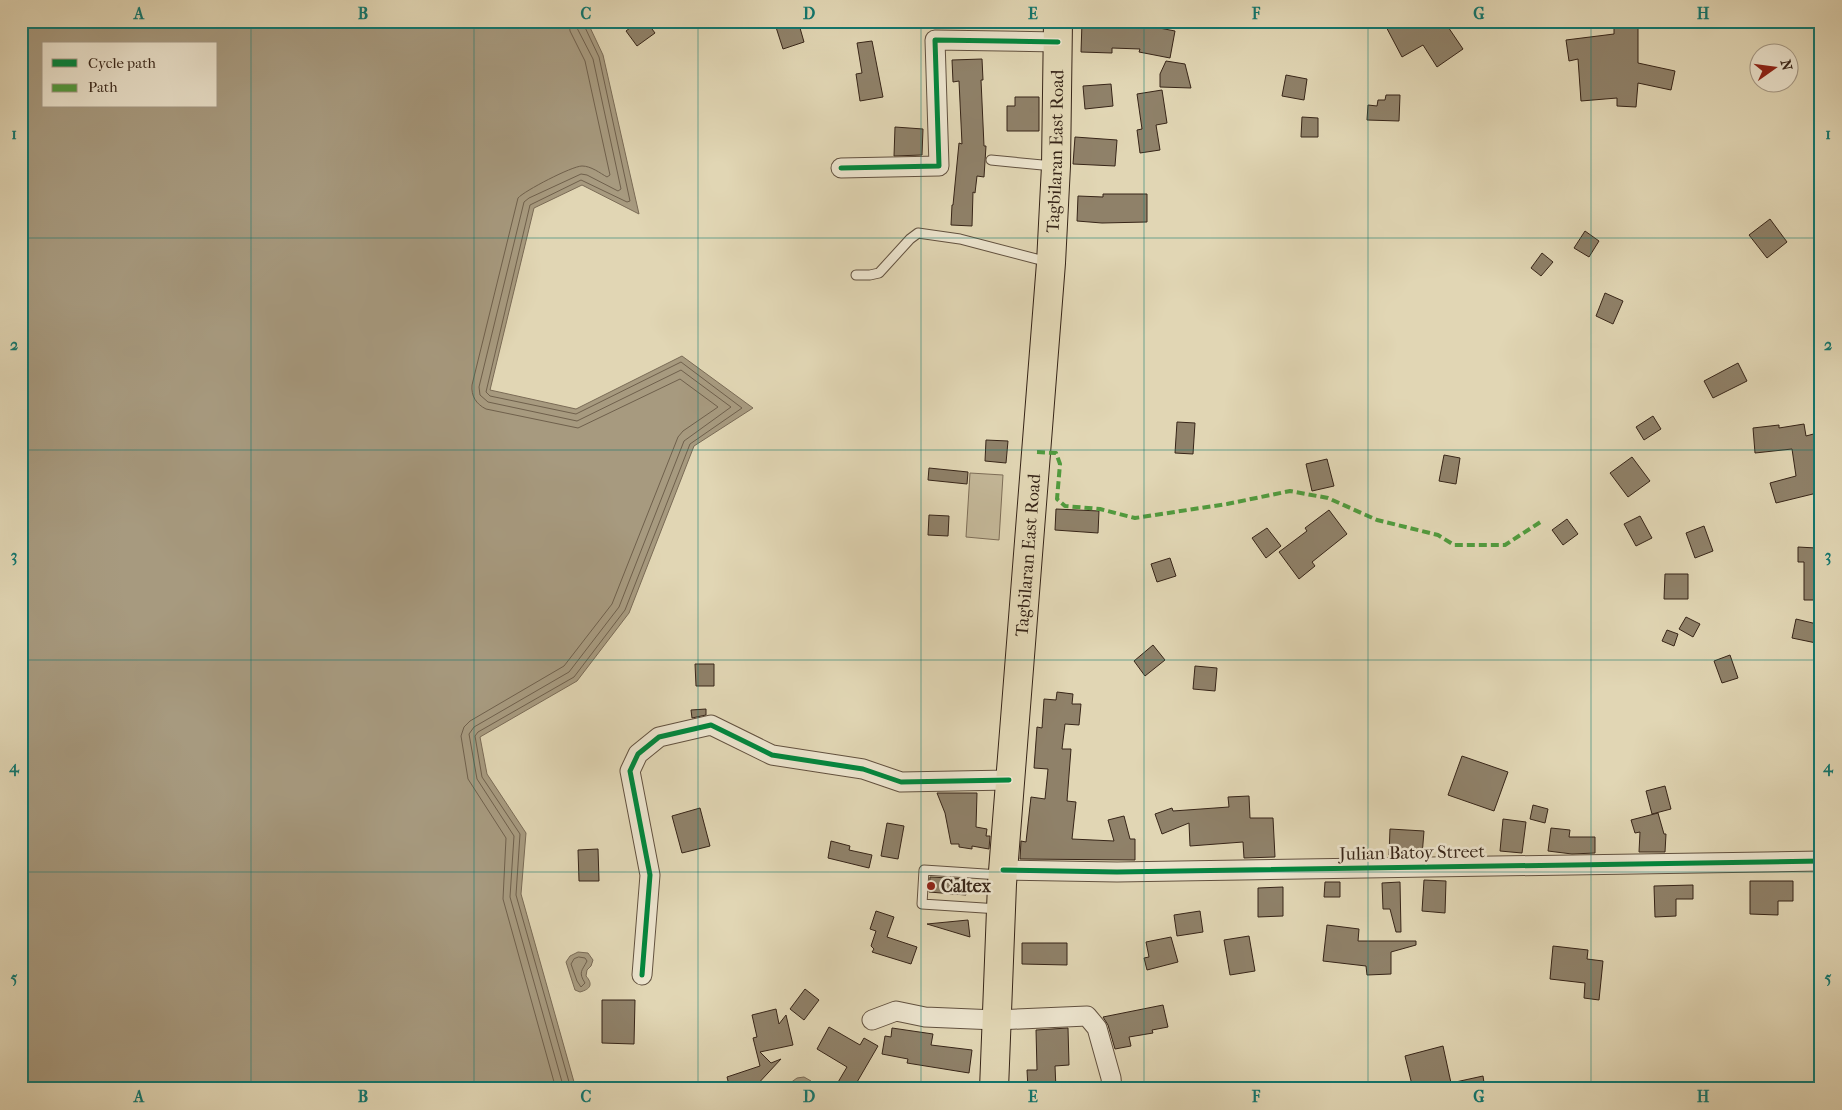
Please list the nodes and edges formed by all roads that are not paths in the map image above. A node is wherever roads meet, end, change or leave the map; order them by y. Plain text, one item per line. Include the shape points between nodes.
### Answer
1 (1058, 32) edge
2 (991, 160) dead end
3 (1056, 166) junction
4 (840, 168) dead end
5 (1051, 263) junction
6 (856, 275) dead end
7 (1009, 780) junction
8 (1821, 861) edge
9 (1003, 873) junction
10 (1000, 909) junction
11 (642, 975) dead end
12 (872, 1020) dead end
13 (996, 1020) junction
14 (994, 1089) edge
15 (1112, 1089) edge

1 - 3 main road, Tagbilaran East Road
1 - 4 street via 935,40 939,166
2 - 3 lane
3 - 5 main road, Tagbilaran East Road
5 - 6 lane via 960,239 918,233 879,273
5 - 7 main road, Tagbilaran East Road
7 - 9 main road, Tagbilaran East Road
7 - 11 street via 901,782 863,769 772,755 711,725 659,737 638,754 630,771 650,875
8 - 9 street, Julian Batoy Street
9 - 10 main road, Tagbilaran East Road
9 - 10 lane via 924,870 922,904
10 - 13 main road, Tagbilaran East Road
12 - 13 street via 896,1011 925,1017
13 - 14 main road, Tagbilaran East Road
13 - 15 street via 1088,1016 1097,1028 1112,1078

